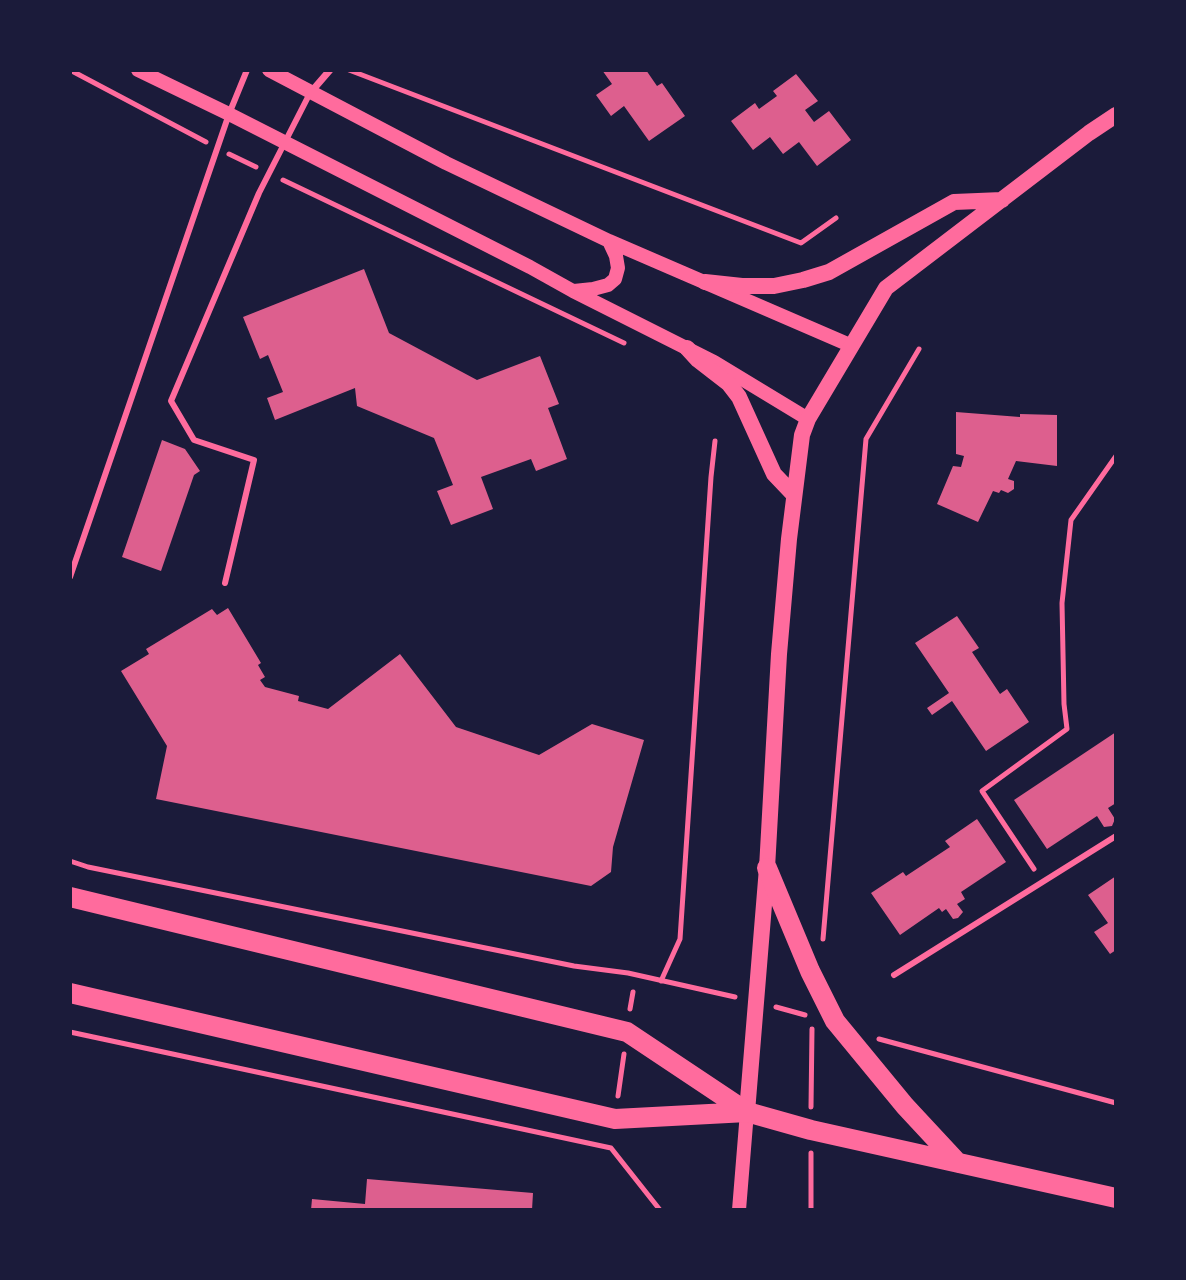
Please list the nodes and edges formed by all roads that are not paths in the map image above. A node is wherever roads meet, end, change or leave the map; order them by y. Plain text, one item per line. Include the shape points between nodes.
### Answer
1 (138, 70) edge
2 (247, 70) edge
3 (269, 70) edge
4 (330, 70) edge
5 (311, 92) junction
6 (229, 114) junction
7 (1116, 115) edge
8 (286, 143) junction
9 (1002, 200) junction
10 (609, 241) junction
11 (705, 282) junction
12 (573, 291) junction
13 (852, 346) junction
14 (687, 348) junction
15 (808, 419) junction
16 (794, 495) junction
17 (70, 577) edge
18 (225, 583) dead end
19 (1116, 836) edge
20 (767, 868) junction
21 (70, 897) edge
22 (894, 975) dead end
23 (70, 993) edge
24 (747, 1112) junction
25 (958, 1163) junction
26 (1116, 1198) edge
27 (739, 1210) edge

1 - 6 street
2 - 6 lane
3 - 5 street
4 - 5 street
5 - 8 lane
5 - 10 street
6 - 8 street
6 - 17 lane
7 - 9 main road
8 - 12 street
8 - 18 lane via 259,193 171,401 194,440 254,460
9 - 11 main road via 954,202 829,272 803,280 774,286
9 - 13 main road via 886,288
10 - 11 street
10 - 12 street via 618,268 615,279
11 - 13 street
12 - 14 street
13 - 15 main road
14 - 15 street
14 - 16 main road via 739,397 774,474
15 - 16 main road
16 - 20 main road
19 - 22 lane
20 - 24 main road
20 - 25 main road via 835,1021
21 - 24 main road via 627,1032
23 - 24 main road via 615,1119
24 - 25 main road
24 - 27 street
25 - 26 main road

